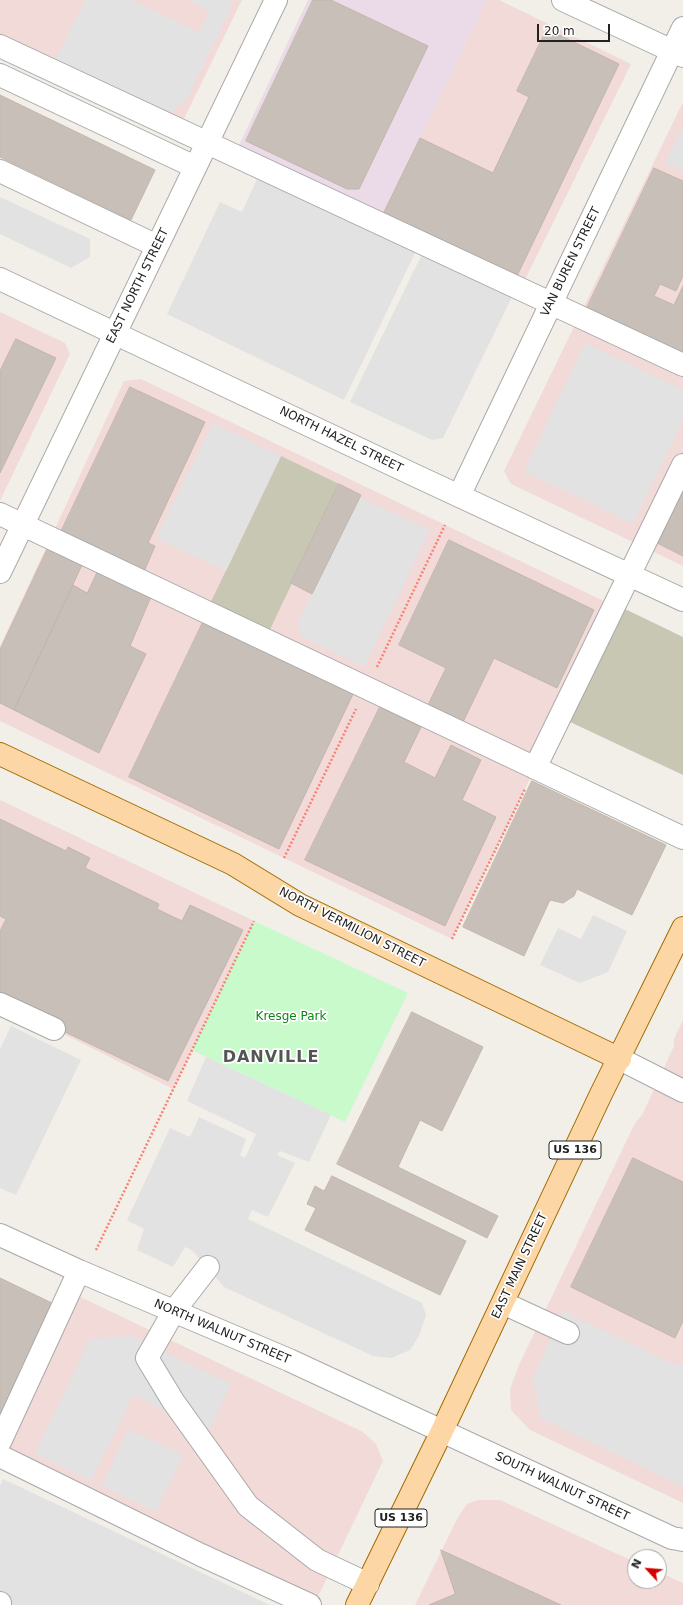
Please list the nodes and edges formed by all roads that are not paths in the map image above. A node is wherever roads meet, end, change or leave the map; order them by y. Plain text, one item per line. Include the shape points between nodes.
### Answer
1 (276, 0) edge
2 (563, 0) edge
3 (683, 28) edge
4 (0, 46) edge
5 (678, 53) edge
6 (0, 75) edge
7 (206, 143) junction
8 (195, 167) junction
9 (0, 171) edge
10 (157, 246) junction
11 (0, 278) edge
12 (550, 304) junction
13 (115, 333) junction
14 (683, 366) edge
15 (683, 465) edge
16 (459, 496) junction
17 (0, 514) edge
18 (22, 525) junction
19 (0, 572) edge
20 (629, 575) junction
21 (683, 600) edge
22 (0, 754) edge
23 (535, 768) junction
24 (683, 838) edge
25 (683, 928) edge
26 (0, 1004) edge
27 (54, 1029) dead end
28 (620, 1059) junction
29 (683, 1091) edge
30 (0, 1235) edge
31 (208, 1267) dead end
32 (79, 1272) junction
33 (503, 1303) junction
34 (174, 1311) junction
35 (568, 1334) dead end
36 (442, 1432) junction
37 (0, 1442) edge
38 (0, 1456) edge
39 (679, 1541) edge
40 (368, 1584) junction
41 (310, 1605) edge
42 (357, 1605) edge

1 - 7 street, EAST NORTH STREET
2 - 5 street
3 - 5 street, VAN BUREN STREET
4 - 7 street
5 - 12 street, VAN BUREN STREET
6 - 8 street
7 - 8 street, EAST NORTH STREET
7 - 12 street
8 - 10 street, EAST NORTH STREET
9 - 10 street
10 - 13 street, EAST NORTH STREET
11 - 13 street, NORTH HAZEL STREET
12 - 14 street
12 - 16 street, VAN BUREN STREET
13 - 16 street, NORTH HAZEL STREET
13 - 18 street, EAST NORTH STREET
15 - 20 street
16 - 20 street, NORTH HAZEL STREET
17 - 18 street
18 - 19 street, EAST NORTH STREET
18 - 23 street
20 - 21 street, NORTH HAZEL STREET
20 - 23 street
22 - 28 main road, NORTH VERMILION STREET via 233,864 300,905
23 - 24 street
25 - 28 main road, EAST MAIN STREET / US 136
26 - 27 street
28 - 29 street
28 - 33 main road, EAST MAIN STREET / US 136
30 - 32 street, NORTH WALNUT STREET
31 - 34 street
32 - 34 street, NORTH WALNUT STREET
32 - 37 street
33 - 35 street
33 - 36 main road, EAST MAIN STREET / US 136
34 - 36 street, NORTH WALNUT STREET via 289,1360
34 - 40 street via 147,1358 173,1401 248,1506 317,1560
36 - 39 street, SOUTH WALNUT STREET
36 - 40 main road, EAST MAIN STREET / US 136
38 - 41 street via 201,1555
40 - 42 main road, EAST MAIN STREET / US 136

